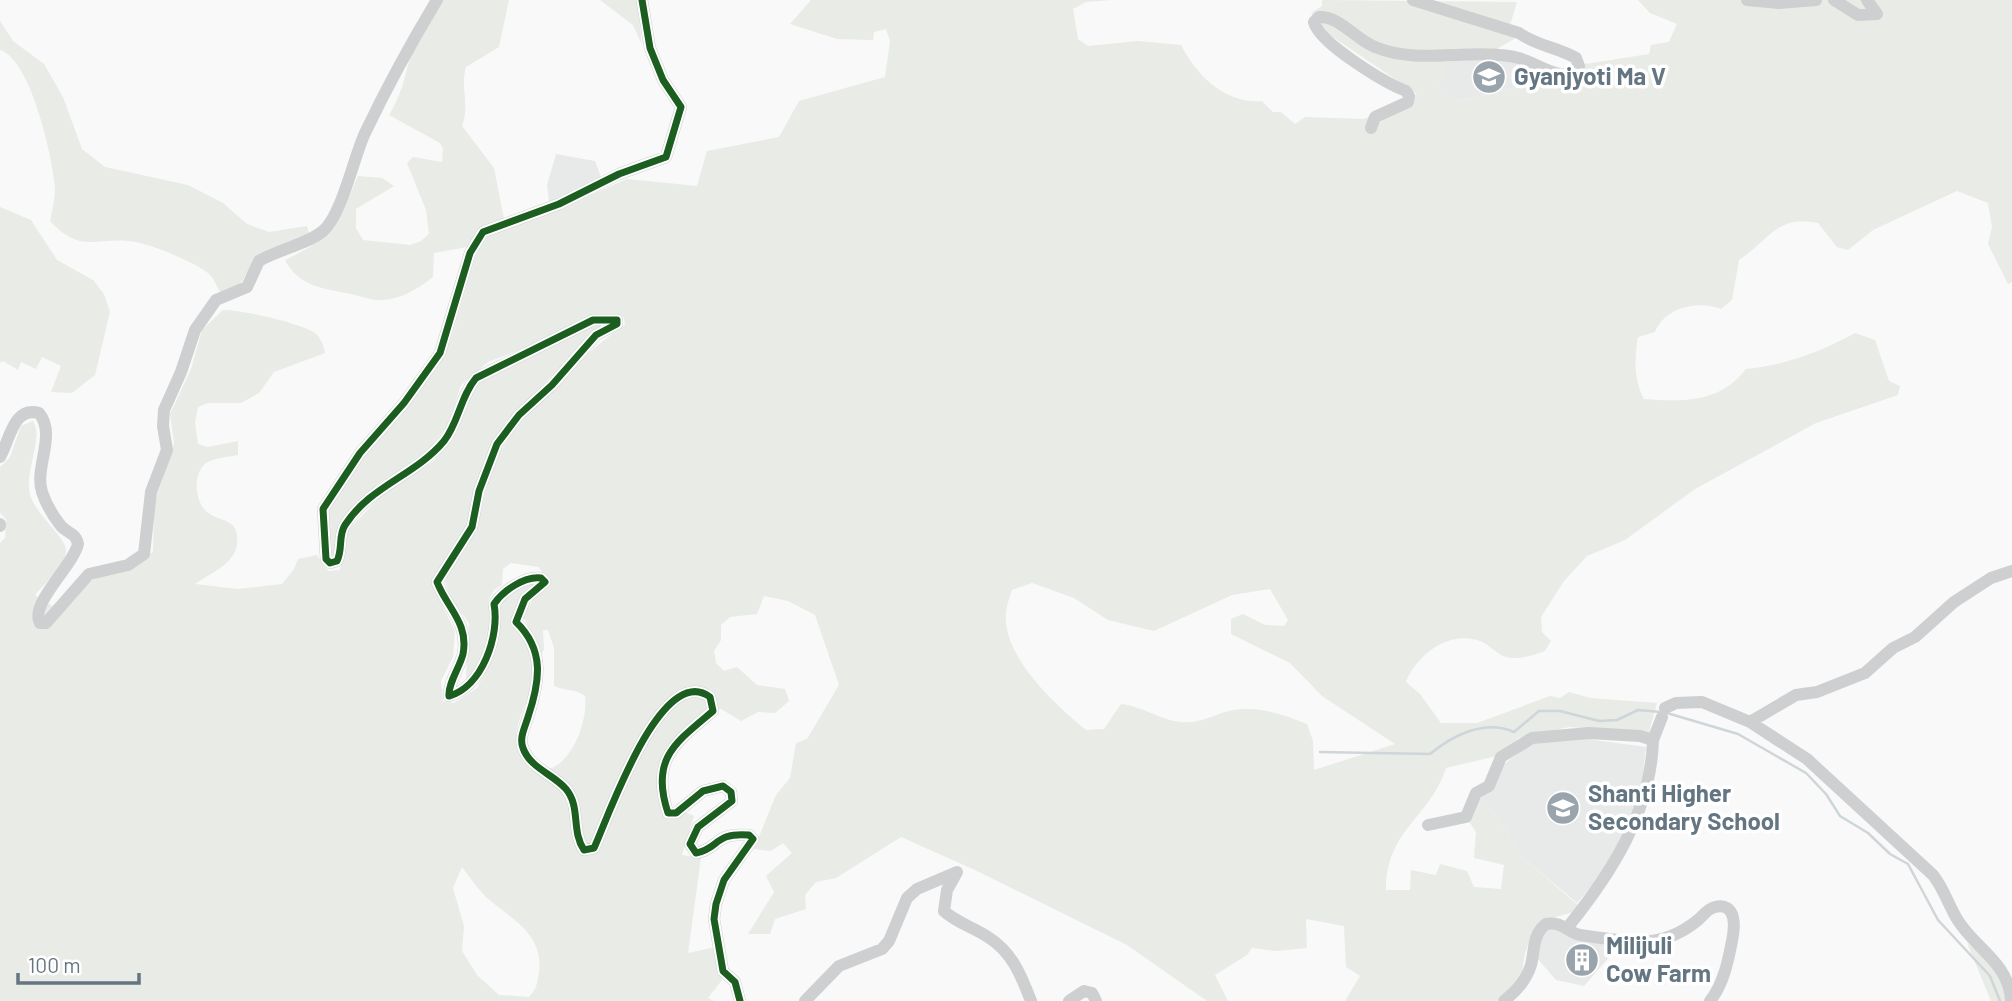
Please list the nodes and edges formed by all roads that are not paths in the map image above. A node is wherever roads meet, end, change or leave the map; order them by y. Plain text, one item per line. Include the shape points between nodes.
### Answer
1 (437, 0) edge
2 (642, 0) edge
3 (1413, 0) edge
4 (1747, 0) edge
5 (1816, 0) edge
6 (1835, 0) edge
7 (1867, 0) edge
8 (1371, 128) dead end
9 (0, 457) edge
10 (2012, 572) edge
11 (1750, 722) junction
12 (1653, 740) junction
13 (1428, 825) dead end
14 (1567, 928) junction
15 (740, 1001) edge
16 (805, 1001) edge
17 (1031, 1001) edge
18 (1069, 1001) edge
19 (1096, 1001) edge
20 (1504, 1001) edge
21 (1710, 1001) edge
22 (2011, 1001) edge

1 - 9 street via 364,136 328,225 260,261 247,287 216,300 195,330 164,410 167,450 151,492 144,554 128,565 89,574 46,623 37,618 39,604 79,544 62,528 41,490 46,444 39,413 29,411 20,416
2 - 15 street via 650,48 681,107 666,157 483,232 470,253 440,353 360,453 323,509 326,559 337,561 342,531 358,509 390,481 429,457 446,438 466,390 476,378 593,320 617,320 596,335 497,443 479,491 472,527 437,582 443,598 459,616 464,640 449,696 462,693 477,677 497,619 494,604 500,594 541,578 545,582 525,599 516,622 531,636 539,665 523,748 531,761 566,789 575,809 577,839 584,850 594,848 615,791 660,717 679,695 691,690 710,697 713,710 667,753 661,779 668,813 676,813 703,792 723,786 731,792 732,801 693,835 690,845 696,853 727,835 753,839 724,880 715,911 723,971 735,982
3 - 8 street via 1519,33 1569,54 1578,66 1564,75 1508,55 1398,56 1371,46 1328,16 1319,17 1315,28 1335,48 1409,96 1408,102 1375,117
4 - 5 street
6 - 7 street via 1858,15 1877,14
10 - 11 street via 1992,578 1954,602 1865,673 1817,692 1796,695
11 - 12 street via 1702,702 1676,704 1663,712
11 - 22 street via 1807,759 1933,875 1945,890 1956,918 1998,963 2010,985
12 - 13 street via 1589,733 1532,738 1501,757 1489,786 1476,793 1466,817
12 - 14 street via 1652,771 1625,842 1601,886
14 - 20 street via 1555,922 1540,928 1523,984
14 - 21 street via 1578,934 1647,942 1682,931 1709,909 1728,908 1735,919 1734,932 1717,992
16 - 17 street via 839,966 889,941 907,898 917,889 957,872 947,890 944,911 1009,955
18 - 19 street via 1084,992 1092,993

